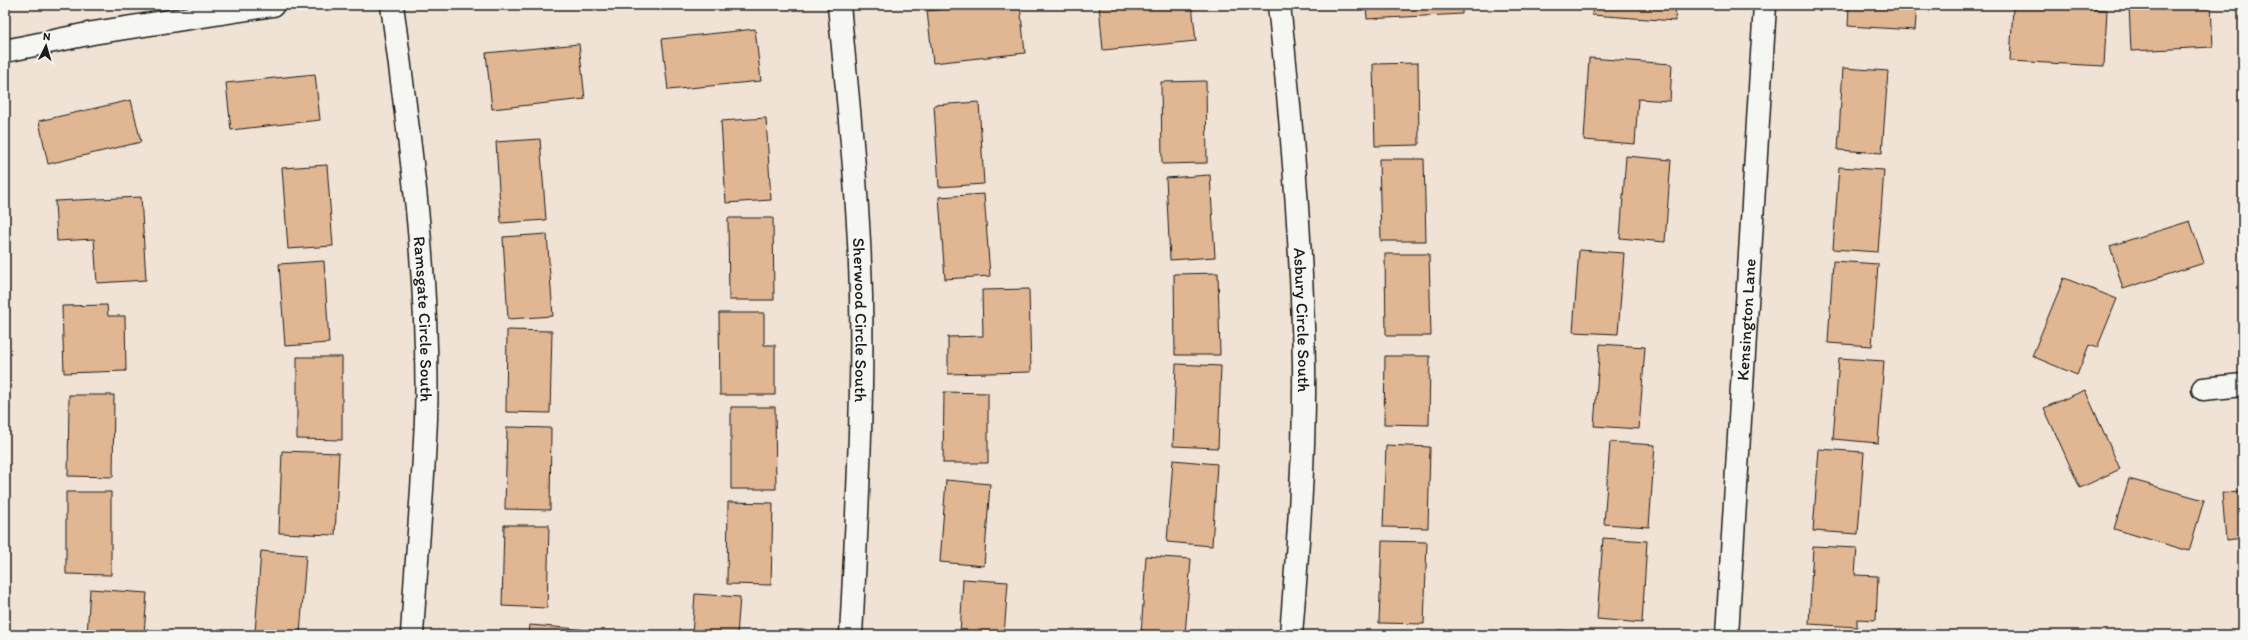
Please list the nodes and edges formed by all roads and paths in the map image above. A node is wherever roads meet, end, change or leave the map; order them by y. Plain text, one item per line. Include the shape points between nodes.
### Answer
1 (273, 5) edge
2 (392, 5) edge
3 (839, 5) edge
4 (1279, 5) edge
5 (1765, 5) edge
6 (5, 51) edge
7 (2243, 385) edge
8 (2203, 389) dead end
9 (412, 635) edge
10 (850, 635) edge
11 (1291, 635) edge
12 (1727, 635) edge

1 - 6 street via 109,30
2 - 9 street, Ramsgate Circle South via 416,202 424,308 426,419
3 - 10 street, Sherwood Circle South via 857,195 861,296 859,482
4 - 11 street, Asbury Circle South via 1295,164 1304,366 1298,543
5 - 12 street, Kensington Lane
7 - 8 street

